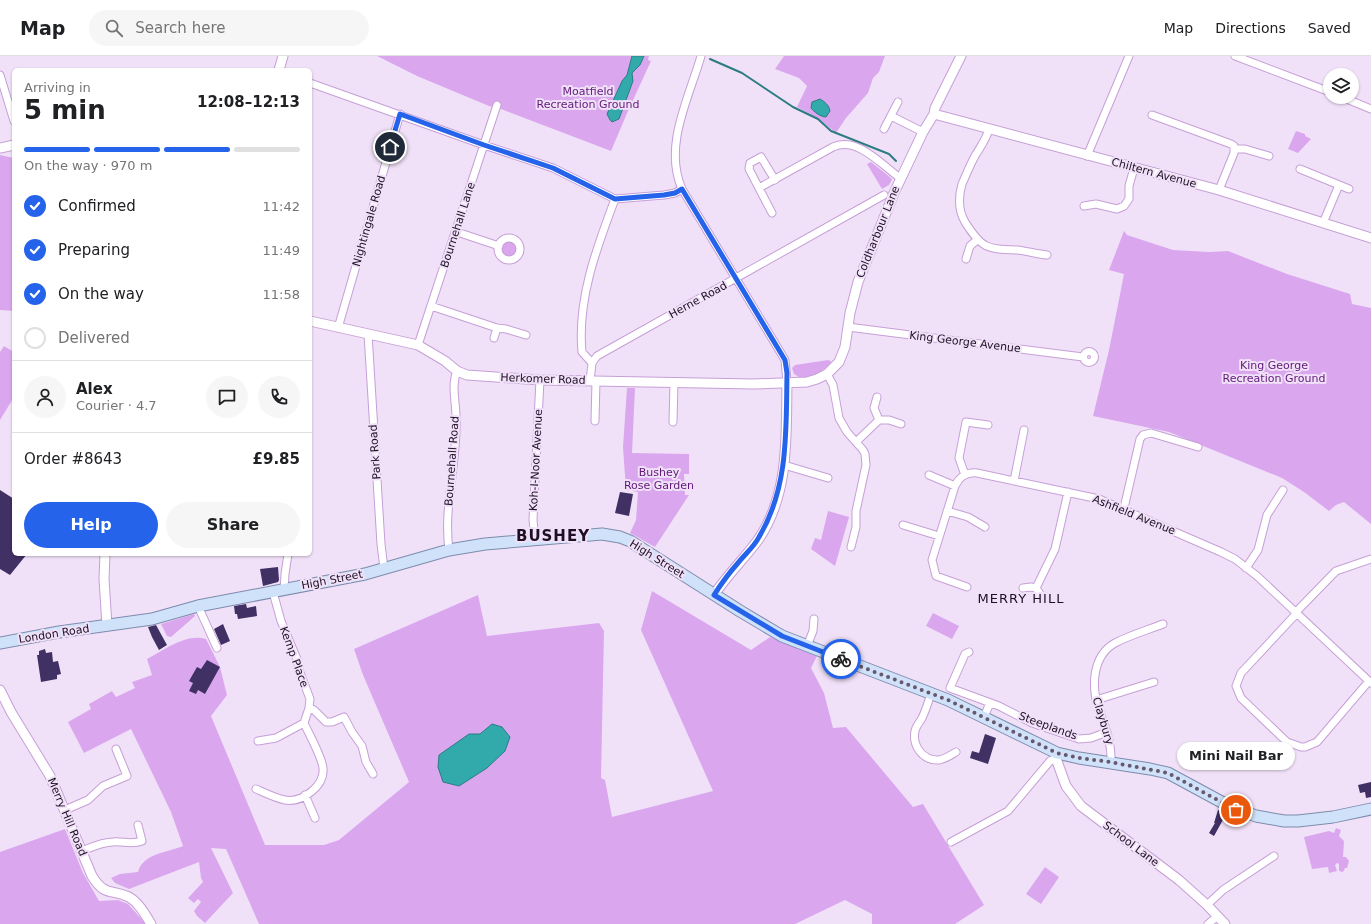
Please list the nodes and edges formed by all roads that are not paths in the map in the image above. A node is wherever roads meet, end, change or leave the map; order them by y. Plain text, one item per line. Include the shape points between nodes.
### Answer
1 (283, 56) edge
2 (701, 56) edge
3 (961, 56) edge
4 (1129, 56) edge
5 (1235, 56) edge
6 (280, 68) edge
7 (0, 75) edge
8 (312, 84) edge
9 (1323, 89) edge
10 (898, 102) dead end
11 (1359, 104) edge
12 (498, 105) dead end
13 (1371, 109) edge
14 (12, 114) edge
15 (400, 114) junction
16 (934, 114) junction
17 (1152, 115) dead end
18 (891, 116) junction
19 (884, 128) dead end
20 (988, 130) junction
21 (923, 132) junction
22 (12, 145) edge
23 (484, 145) junction
24 (0, 148) edge
25 (1235, 149) junction
26 (1088, 156) junction
27 (1269, 156) dead end
28 (1134, 168) junction
29 (1300, 169) dead end
30 (900, 178) junction
31 (775, 180) junction
32 (1339, 185) junction
33 (759, 188) junction
34 (682, 189) junction
35 (1349, 189) dead end
36 (1219, 190) junction
37 (884, 194) dead end
38 (615, 199) junction
39 (1084, 206) dead end
40 (772, 213) dead end
41 (1323, 222) junction
42 (457, 232) junction
43 (1371, 238) edge
44 (977, 240) junction
45 (499, 246) dead end
46 (1047, 255) dead end
47 (966, 259) dead end
48 (736, 278) junction
49 (431, 306) junction
50 (312, 322) edge
51 (848, 327) junction
52 (338, 328) junction
53 (497, 328) junction
54 (368, 334) junction
55 (526, 335) dead end
56 (494, 338) dead end
57 (418, 345) junction
58 (1083, 357) dead end
59 (592, 363) junction
60 (457, 371) junction
61 (827, 374) junction
62 (540, 380) junction
63 (593, 381) junction
64 (787, 382) junction
65 (674, 383) junction
66 (877, 397) dead end
67 (879, 420) junction
68 (595, 421) dead end
69 (673, 422) dead end
70 (901, 424) dead end
71 (988, 425) dead end
72 (1024, 430) dead end
73 (856, 442) junction
74 (1198, 447) dead end
75 (784, 465) junction
76 (928, 475) dead end
77 (965, 475) junction
78 (828, 478) dead end
79 (1014, 481) junction
80 (955, 486) junction
81 (1283, 490) dead end
82 (1068, 492) junction
83 (1124, 508) junction
84 (947, 511) junction
85 (903, 526) dead end
86 (985, 527) dead end
87 (939, 536) junction
88 (535, 540) junction
89 (851, 547) dead end
90 (449, 550) junction
91 (105, 556) edge
92 (288, 556) edge
93 (1371, 559) edge
94 (1246, 568) junction
95 (384, 569) junction
96 (967, 587) dead end
97 (1023, 588) dead end
98 (1036, 588) junction
99 (284, 590) junction
100 (273, 592) junction
101 (714, 595) junction
102 (1042, 598) dead end
103 (198, 606) junction
104 (1296, 613) junction
105 (814, 620) dead end
106 (1164, 624) dead end
107 (107, 626) junction
108 (0, 643) edge
109 (807, 646) junction
110 (217, 648) dead end
111 (969, 652) dead end
112 (1154, 682) dead end
113 (1370, 682) edge
114 (0, 690) edge
115 (931, 694) junction
116 (1096, 700) junction
117 (990, 703) junction
118 (309, 708) junction
119 (984, 717) junction
120 (304, 723) junction
121 (1106, 732) junction
122 (258, 741) dead end
123 (116, 749) dead end
124 (956, 752) dead end
125 (1057, 755) junction
126 (1110, 762) junction
127 (373, 774) dead end
128 (256, 789) dead end
129 (305, 795) junction
130 (65, 810) junction
131 (1371, 810) edge
132 (315, 818) dead end
133 (138, 825) dead end
134 (951, 842) dead end
135 (82, 851) junction
136 (1274, 856) dead end
137 (1206, 905) junction
138 (1218, 916) junction
139 (151, 924) edge
140 (1208, 924) edge
141 (1225, 924) edge

1 - 6 street
2 - 34 street via 674,150 675,165
3 - 16 street, Coldharbour Lane
4 - 26 street
5 - 9 street
7 - 14 street
8 - 15 street
10 - 18 street
11 - 13 street
12 - 23 street, Bournehall Lane
15 - 23 street
15 - 52 street, Nightingale Road
16 - 20 street, Chiltern Avenue
16 - 21 street, Coldharbour Lane
17 - 25 street via 1231,144
18 - 19 street
18 - 21 street
20 - 26 street, Chiltern Avenue
20 - 44 street via 962,184 959,199 961,214
21 - 30 street, Coldharbour Lane
22 - 24 street
23 - 38 street via 553,168
23 - 42 street, Bournehall Lane
25 - 27 street via 1245,148
25 - 36 street
26 - 28 street, Chiltern Avenue
28 - 36 street, Chiltern Avenue
28 - 39 street via 1129,186 1129,199 1124,206 1117,209 1096,204
29 - 32 street
30 - 31 street via 872,157 847,144 833,147
30 - 51 street, Coldharbour Lane via 858,282
31 - 33 street
31 - 33 street via 761,156 750,163 749,169
32 - 35 street
32 - 41 street
33 - 40 street
34 - 38 street via 664,195
34 - 48 street
36 - 41 street, Chiltern Avenue
37 - 48 street, Herne Road
38 - 59 street via 594,256 584,308 582,352
41 - 43 street, Chiltern Avenue
42 - 45 street
42 - 49 street, Bournehall Lane
44 - 46 street via 992,249
44 - 47 street via 970,246
48 - 59 street, Herne Road via 601,354
48 - 64 street via 785,360
49 - 53 street
49 - 57 street, Bournehall Lane
50 - 52 street, Herkomer Road
51 - 58 street, King George Avenue
51 - 61 street, Coldharbour Lane via 845,347 839,362
52 - 54 street, Herkomer Road
53 - 55 street
53 - 56 street
54 - 57 street, Herkomer Road
54 - 95 street, Park Road via 380,544
57 - 60 street, Herkomer Road
59 - 63 street
60 - 62 street, Herkomer Road via 468,375
60 - 90 street, Bournehall Road via 454,384 456,438 448,525
61 - 64 street, Coldharbour Lane via 807,382
61 - 73 street via 833,385 839,418
62 - 63 street, Herkomer Road
62 - 88 street, Koh-I-Noor Avenue via 533,520
63 - 65 street, Herkomer Road
63 - 68 street
64 - 65 street, Herkomer Road
64 - 75 street
65 - 69 street
66 - 67 street via 874,408
67 - 70 street
67 - 73 street
71 - 77 street via 966,422 958,458
72 - 79 street
73 - 89 street via 865,454 866,465
74 - 83 street via 1151,433 1143,435
75 - 78 street
75 - 101 street via 779,490 765,528
76 - 80 street
77 - 79 street, Ashfield Avenue via 977,473
77 - 80 street
79 - 82 street, Ashfield Avenue
80 - 84 street
81 - 94 street via 1267,515 1258,550
82 - 83 street, Ashfield Avenue
82 - 98 street via 1054,549
83 - 94 street, Ashfield Avenue via 1221,552
84 - 86 street via 968,517
84 - 87 street
85 - 87 street
87 - 96 street via 932,560 936,576
88 - 90 main road, High Street
88 - 101 main road, High Street via 588,534 620,537
90 - 95 main road, High Street
91 - 107 street
92 - 99 street
93 - 104 street via 1336,570
94 - 104 street, Ashfield Avenue
95 - 99 main road, High Street
97 - 98 street
98 - 102 street
99 - 100 main road, High Street
100 - 103 main road, High Street
100 - 118 street, Kemp Place via 308,696
101 - 109 main road, High Street via 782,636
103 - 107 main road, High Street via 152,619
103 - 110 street
104 - 113 street, Ashfield Avenue
104 - 113 street via 1241,673 1236,686 1241,698 1287,742 1301,747 1317,742
105 - 109 street
106 - 116 street, Claybury via 1116,643 1106,650 1095,672
107 - 108 main road, London Road
109 - 115 main road, High Street
111 - 117 street, Steeplands via 965,654 950,688
112 - 116 street
114 - 130 street, Merry Hill Road via 50,776
115 - 119 main road, High Street
115 - 124 street via 923,717 915,730 917,747 923,755 933,760 943,759
116 - 121 street, Claybury
117 - 119 street
117 - 121 street, Steeplands via 1032,723 1079,739 1092,738
118 - 120 street, Kemp Place
118 - 127 street via 326,722 344,717 362,746 366,762
119 - 125 main road, High Street
120 - 122 street via 276,738
120 - 129 street via 324,771 320,784
121 - 126 street, Claybury via 1111,750
123 - 130 street via 127,776 103,786 88,800
125 - 126 main road, High Street
125 - 134 street via 1008,811
125 - 137 street, School Lane via 1066,786 1080,806 1179,880
126 - 131 main road, High Street via 1168,773 1229,806 1256,816 1298,821
128 - 129 street via 284,800
129 - 132 street
130 - 135 street, Merry Hill Road
133 - 135 street via 142,841 132,844 108,843
135 - 139 street, Merry Hill Road via 100,888 130,898 140,906
136 - 137 street via 1223,890
137 - 138 street, School Lane
138 - 140 street
138 - 141 street, School Lane

